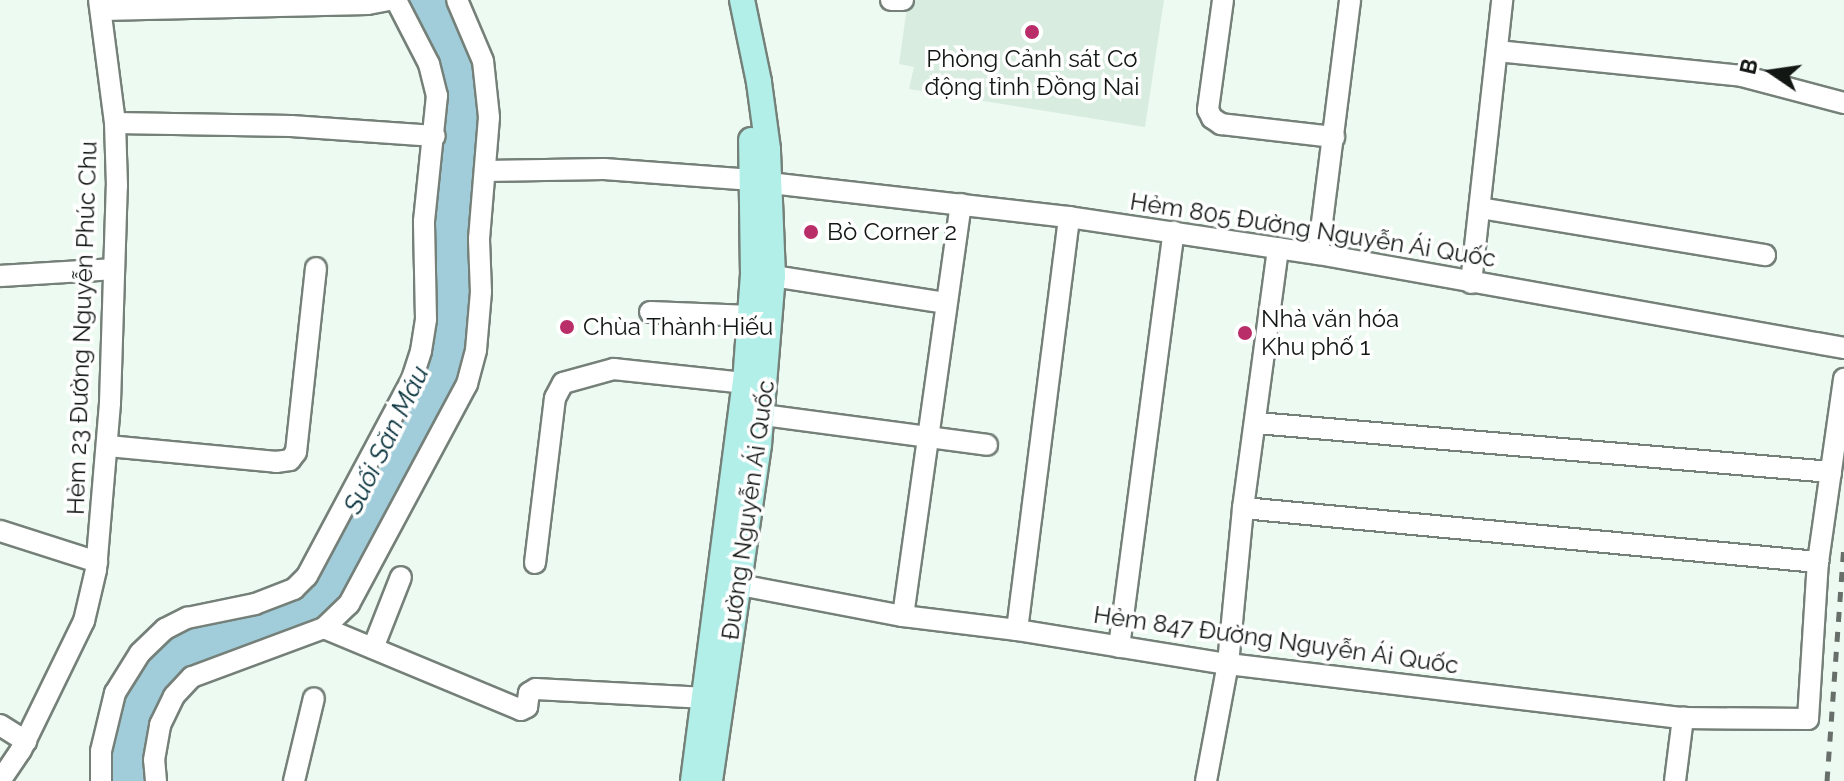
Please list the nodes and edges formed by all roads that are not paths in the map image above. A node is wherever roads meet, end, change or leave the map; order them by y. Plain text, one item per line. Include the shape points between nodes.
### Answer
1 (388, 0) edge
2 (396, 0) edge
3 (457, 0) edge
4 (725, 0) edge
5 (742, 0) edge
6 (891, 0) edge
7 (903, 0) edge
8 (1223, 0) edge
9 (1350, 0) edge
10 (1502, 0) edge
11 (260, 4) edge
12 (100, 5) edge
13 (1497, 51) junction
14 (1844, 103) edge
15 (115, 123) junction
16 (435, 136) junction
17 (1334, 137) junction
18 (485, 171) junction
19 (762, 182) junction
20 (961, 204) junction
21 (1480, 208) junction
22 (1069, 217) junction
23 (1174, 232) junction
24 (1278, 248) junction
25 (1318, 254) junction
26 (1765, 255) dead end
27 (316, 268) dead end
28 (114, 269) junction
29 (0, 276) edge
30 (773, 276) junction
31 (1471, 283) junction
32 (945, 303) junction
33 (650, 312) dead end
34 (751, 316) junction
35 (1844, 348) edge
36 (1844, 379) edge
37 (745, 383) junction
38 (763, 415) junction
39 (1257, 423) junction
40 (927, 435) junction
41 (987, 445) dead end
42 (108, 446) junction
43 (1831, 472) junction
44 (1243, 508) junction
45 (0, 531) edge
46 (97, 562) junction
47 (1818, 562) junction
48 (535, 563) dead end
49 (401, 577) dead end
50 (740, 585) junction
51 (903, 616) junction
52 (324, 628) junction
53 (1017, 630) junction
54 (1119, 647) junction
55 (373, 648) junction
56 (1228, 664) junction
57 (314, 698) dead end
58 (706, 698) junction
59 (1683, 718) junction
60 (0, 725) edge
61 (26, 741) junction
62 (0, 781) edge
63 (101, 781) edge
64 (156, 781) edge
65 (294, 781) edge
66 (693, 781) edge
67 (710, 781) edge
68 (1206, 781) edge
69 (1675, 781) edge

1 - 11 street
2 - 16 street via 429,64 437,96
3 - 18 street via 483,61 489,117
4 - 19 main road, Đường Nguyễn Ái Quốc
5 - 19 main road, Đường Nguyễn Ái Quốc via 759,82
6 - 7 street
8 - 17 street via 1208,110 1212,118 1221,124
9 - 17 street
10 - 13 street
11 - 12 street
12 - 15 street, Hẻm 23 Đường Nguyễn Phúc Chu
13 - 14 street via 1742,76
13 - 21 street
15 - 16 street via 291,126
15 - 28 street, Hẻm 23 Đường Nguyễn Phúc Chu
16 - 63 street via 424,221 426,319 412,379 307,576 294,589 255,604 187,618 165,629 140,653 115,693 101,751
17 - 25 street
18 - 19 street, Hẻm 805 Đường Nguyễn Ái Quốc via 604,169
18 - 52 street via 476,350 467,384 349,604
19 - 20 street, Hẻm 805 Đường Nguyễn Ái Quốc
19 - 30 main road, Đường Nguyễn Ái Quốc
19 - 34 main road, Đường Nguyễn Ái Quốc
20 - 22 street, Hẻm 805 Đường Nguyễn Ái Quốc
20 - 32 street
21 - 26 street
21 - 31 street
22 - 23 street, Hẻm 805 Đường Nguyễn Ái Quốc
22 - 53 street
23 - 24 street, Hẻm 805 Đường Nguyễn Ái Quốc
23 - 54 street
24 - 25 street, Hẻm 805 Đường Nguyễn Ái Quốc
24 - 39 street
25 - 31 street, Hẻm 805 Đường Nguyễn Ái Quốc
27 - 42 street via 296,452 290,460
28 - 29 street
28 - 42 street, Hẻm 23 Đường Nguyễn Phúc Chu
30 - 32 street
30 - 38 main road, Đường Nguyễn Ái Quốc
31 - 35 street, Hẻm 805 Đường Nguyễn Ái Quốc
32 - 40 street
33 - 34 street
34 - 37 main road, Đường Nguyễn Ái Quốc
36 - 43 street
37 - 48 street via 614,369 563,383 555,398
37 - 58 main road, Đường Nguyễn Ái Quốc
38 - 40 street
38 - 50 main road, Đường Nguyễn Ái Quốc
39 - 43 street
39 - 44 street
40 - 41 street
40 - 51 street
42 - 46 street, Hẻm 23 Đường Nguyễn Phúc Chu
43 - 47 street
44 - 47 street
44 - 56 street
45 - 46 street
46 - 61 street, Hẻm 23 Đường Nguyễn Phúc Chu via 84,621
47 - 59 street, Hẻm 847 Đường Nguyễn Ái Quốc via 1808,719
49 - 55 street
50 - 51 street, Hẻm 847 Đường Nguyễn Ái Quốc
50 - 67 main road, Đường Nguyễn Ái Quốc
51 - 53 street, Hẻm 847 Đường Nguyễn Ái Quốc
52 - 55 street
52 - 64 street via 192,677 174,696 160,725
53 - 54 street, Hẻm 847 Đường Nguyễn Ái Quốc
54 - 56 street, Hẻm 847 Đường Nguyễn Ái Quốc
55 - 58 street via 521,710 536,689
56 - 59 street, Hẻm 847 Đường Nguyễn Ái Quốc
56 - 68 street
57 - 65 street
58 - 66 main road, Đường Nguyễn Ái Quốc
59 - 69 street
60 - 61 street
61 - 62 street, Hẻm 23 Đường Nguyễn Phúc Chu

